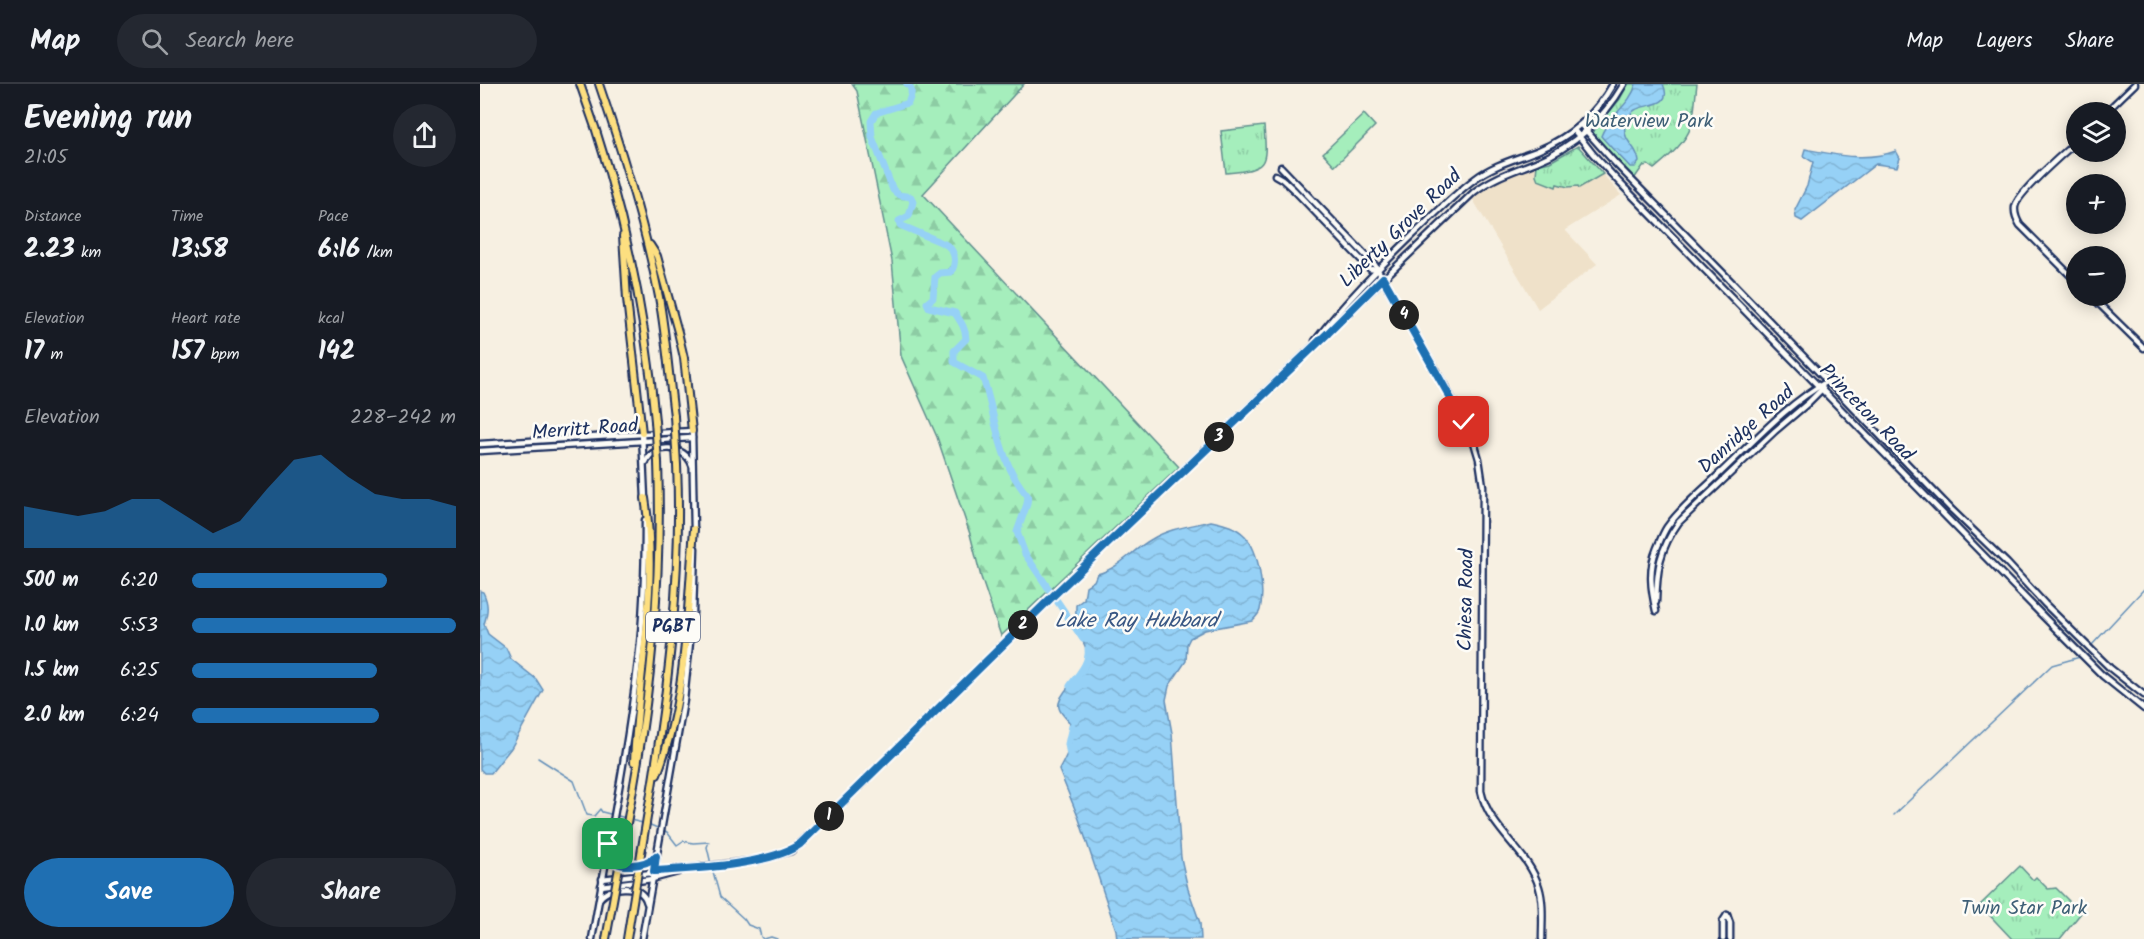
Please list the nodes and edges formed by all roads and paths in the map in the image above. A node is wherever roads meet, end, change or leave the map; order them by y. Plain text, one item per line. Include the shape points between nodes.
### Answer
1 (580, 84) edge
2 (599, 84) edge
3 (1613, 84) edge
4 (1624, 84) edge
5 (2134, 84) edge
6 (2116, 102) edge
7 (1581, 125) junction
8 (1574, 130) junction
9 (1587, 133) junction
10 (1580, 137) junction
11 (2066, 152) edge
12 (1281, 167) dead end
13 (1275, 175) dead end
14 (1671, 221) junction
15 (623, 224) junction
16 (1666, 229) junction
17 (646, 239) junction
18 (1377, 270) junction
19 (2066, 271) edge
20 (1383, 278) junction
21 (2101, 306) edge
22 (1794, 347) junction
23 (2144, 348) edge
24 (1308, 350) junction
25 (1787, 354) junction
26 (1828, 381) junction
27 (1820, 388) junction
28 (642, 433) junction
29 (692, 434) junction
30 (643, 441) junction
31 (518, 443) junction
32 (480, 444) edge
33 (518, 449) junction
34 (480, 451) edge
35 (644, 466) junction
36 (694, 471) junction
37 (645, 498) junction
38 (694, 529) junction
39 (2023, 580) junction
40 (2015, 587) junction
41 (2045, 604) junction
42 (2038, 611) junction
43 (2079, 639) junction
44 (2073, 645) junction
45 (2142, 693) edge
46 (2133, 699) junction
47 (2144, 709) edge
48 (636, 768) junction
49 (652, 787) junction
50 (608, 847) junction
51 (656, 854) junction
52 (689, 870) junction
53 (654, 871) junction
54 (602, 879) junction
55 (652, 879) junction
56 (601, 886) junction
57 (599, 899) junction
58 (647, 906) junction
59 (592, 939) edge
60 (606, 939) edge
61 (627, 939) edge
62 (642, 939) edge
63 (1542, 939) edge
64 (1723, 939) edge
65 (1730, 939) edge

1 - 15 highway, PGBT
2 - 17 highway, PGBT
3 - 7 main road, Liberty Grove Road
4 - 9 main road, Liberty Grove Road
5 - 6 main road
7 - 8 main road, Liberty Grove Road
7 - 9 main road, Princeton Road
8 - 10 main road, Princeton Road
8 - 18 main road, Liberty Grove Road via 1480,176
9 - 10 main road, Liberty Grove Road
9 - 14 main road, Princeton Road
10 - 16 main road, Princeton Road
10 - 20 main road, Liberty Grove Road via 1553,154 1486,183
11 - 19 main road via 2021,195 2015,207 2016,220
12 - 18 main road
13 - 18 main road via 1370,269
14 - 16 main road
14 - 22 main road, Princeton Road
15 - 28 highway
15 - 48 highway, PGBT, bridge via 644,326 656,420 660,543 650,681
16 - 25 main road, Princeton Road
17 - 29 highway via 657,256 678,332
17 - 49 highway, PGBT, bridge via 659,299 674,416 679,543 674,625
18 - 20 main road, Chiesa Road
18 - 24 main road, Liberty Grove Road
20 - 24 main road, Liberty Grove Road
20 - 63 main road, Chiesa Road via 1471,432 1479,459 1483,486 1480,791 1486,810 1531,869 1539,886
21 - 23 main road
22 - 25 main road
22 - 26 main road, Princeton Road
24 - 52 main road, Liberty Grove Road via 800,844 774,856
25 - 27 main road, Princeton Road
26 - 27 main road, Danridge Road
26 - 39 main road, Princeton Road
27 - 27 main road, Danridge Road via 1742,452 1666,529 1655,554 1651,577 1656,611 1660,559 1679,522
27 - 40 main road, Princeton Road
28 - 29 main road, Merritt Road
28 - 30 main road
28 - 31 main road, Merritt Road
29 - 30 main road, Merritt Road
29 - 36 main road
30 - 33 main road, Merritt Road
30 - 35 main road
31 - 32 main road, Merritt Road
31 - 33 main road
33 - 34 main road, Merritt Road
35 - 36 main road via 654,452 678,450 686,453
35 - 37 main road
36 - 38 main road
37 - 48 highway via 651,550
37 - 50 main road via 638,660
38 - 49 highway via 677,700
38 - 51 main road via 696,571 689,658
39 - 40 main road
39 - 41 main road, Princeton Road
40 - 42 main road, Princeton Road
41 - 42 main road
41 - 43 main road, Princeton Road
42 - 44 main road, Princeton Road
43 - 44 main road
43 - 45 main road, Princeton Road
44 - 46 main road, Princeton Road
45 - 46 main road
46 - 47 main road, Princeton Road
48 - 60 highway, PGBT, bridge
49 - 61 highway, PGBT, bridge
50 - 51 main road via 611,861 622,865 647,862
50 - 54 main road
51 - 53 main road
52 - 53 main road, Liberty Grove Road
52 - 55 main road, Liberty Grove Road
53 - 54 main road, Liberty Grove Road
53 - 55 main road
54 - 56 main road
55 - 56 main road, Liberty Grove Road
55 - 58 main road
56 - 57 main road
57 - 58 main road via 608,892 630,888 643,894
57 - 59 main road
58 - 62 main road
64 - 65 main road via 1727,915

